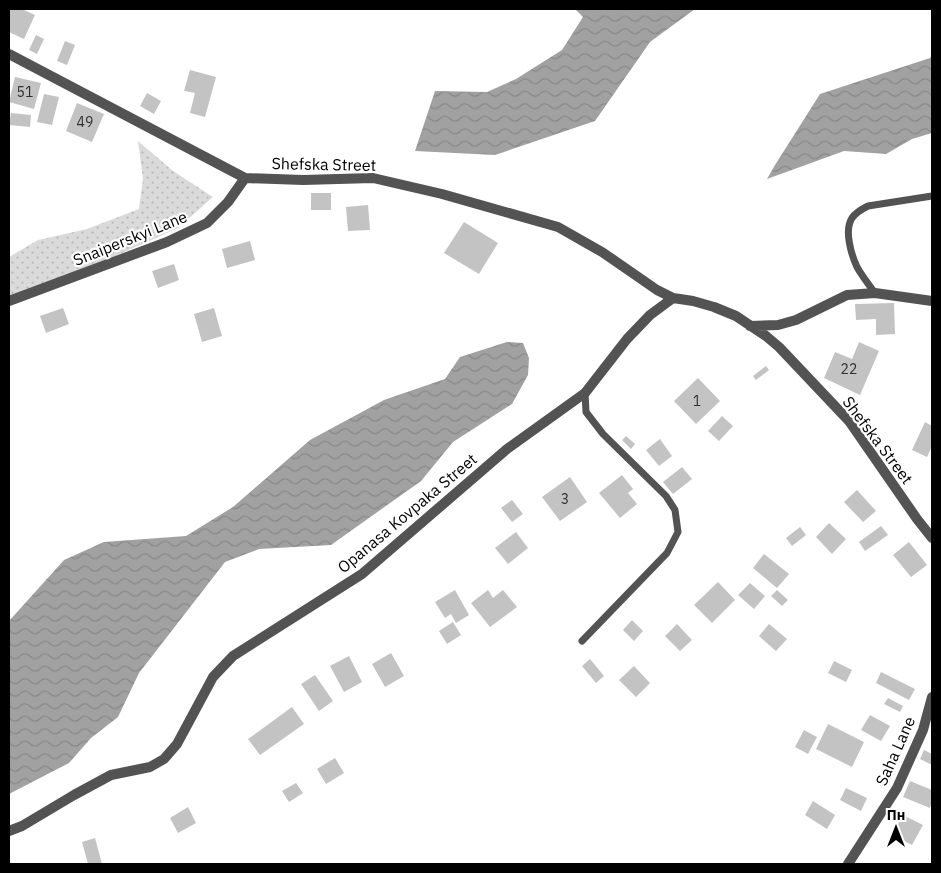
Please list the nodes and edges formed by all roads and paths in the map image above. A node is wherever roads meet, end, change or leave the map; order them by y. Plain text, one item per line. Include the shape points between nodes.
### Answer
1 (9, 54) edge
2 (245, 178) junction
3 (932, 196) edge
4 (875, 293) junction
5 (673, 298) junction
6 (932, 301) edge
7 (9, 302) edge
8 (750, 326) junction
9 (585, 393) junction
10 (932, 538) edge
11 (582, 641) dead end
12 (932, 697) edge
13 (9, 832) edge
14 (848, 864) edge

1 - 2 street, Shefska Street
2 - 5 street, Shefska Street via 373,178 442,194 558,227
2 - 7 street, Snaiperskyi Lane via 207,223 167,242
3 - 4 lane via 868,206 852,218 848,237 857,266
4 - 6 street
4 - 8 street via 847,295 796,320 778,325
5 - 8 street, Shefska Street via 714,307
5 - 9 street, Opanasa Kovpaka Street via 650,315 627,339
8 - 10 street, Shefska Street via 779,347 849,421
9 - 11 lane via 586,412 666,496 675,510 678,532 667,553
9 - 13 street, Opanasa Kovpaka Street via 507,448 362,574 233,656 213,677 177,744 164,759 150,767 111,775
12 - 14 street, Saha Lane via 923,730 897,788

